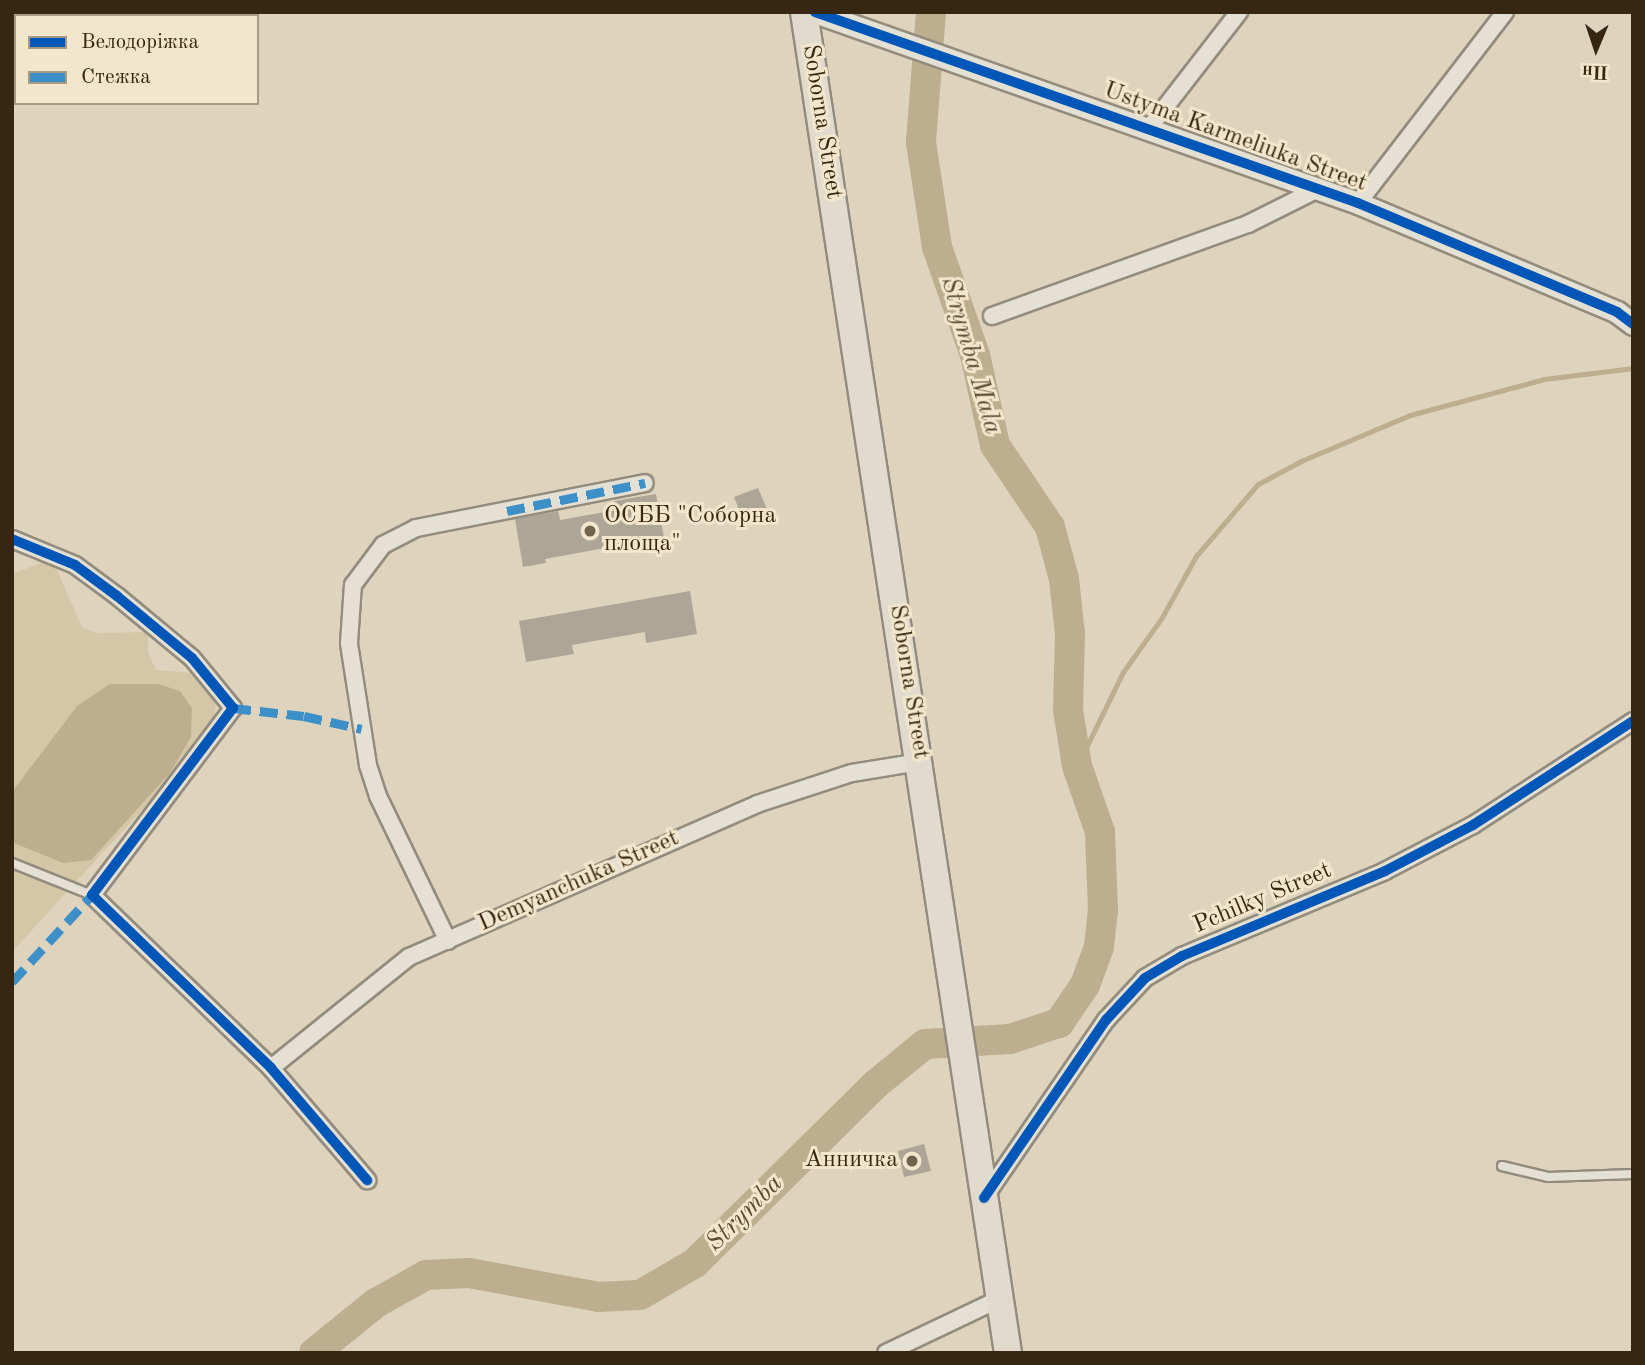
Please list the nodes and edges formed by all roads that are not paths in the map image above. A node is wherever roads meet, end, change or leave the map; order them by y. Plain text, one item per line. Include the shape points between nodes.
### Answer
1 (804, 12) edge
2 (815, 12) edge
3 (1239, 12) edge
4 (1505, 12) edge
5 (1149, 128) junction
6 (1315, 190) junction
7 (1357, 203) junction
8 (992, 316) dead end
9 (1633, 324) edge
10 (645, 483) dead end
11 (12, 539) edge
12 (1633, 721) edge
13 (920, 762) junction
14 (12, 863) edge
15 (92, 895) junction
16 (448, 941) junction
17 (271, 1068) junction
18 (1502, 1166) dead end
19 (1633, 1174) edge
20 (367, 1180) dead end
21 (984, 1198) junction
22 (999, 1299) junction
23 (886, 1353) edge
24 (1008, 1353) edge

1 - 13 main road, Soborna Street
2 - 5 street, Ustyma Karmeliuka Street
3 - 5 street
4 - 7 street
5 - 6 street, Ustyma Karmeliuka Street
6 - 7 street, Ustyma Karmeliuka Street
6 - 8 street via 1248,224
7 - 9 street, Ustyma Karmeliuka Street via 1617,312
10 - 16 street via 416,528 383,545 354,585 349,643 368,765 378,796
11 - 15 street via 75,565 117,596 192,657 233,708
12 - 21 street, Pchilky Street via 1473,825 1385,871 1182,956 1144,978 1106,1020
13 - 16 street, Demyanchuka Street via 852,773 757,804
13 - 21 main road, Soborna Street
14 - 15 lane
15 - 17 street
16 - 17 street, Demyanchuka Street via 409,957 375,981
17 - 20 street
18 - 19 lane via 1548,1177
21 - 22 main road, Soborna Street
22 - 23 street
22 - 24 main road, Soborna Street

